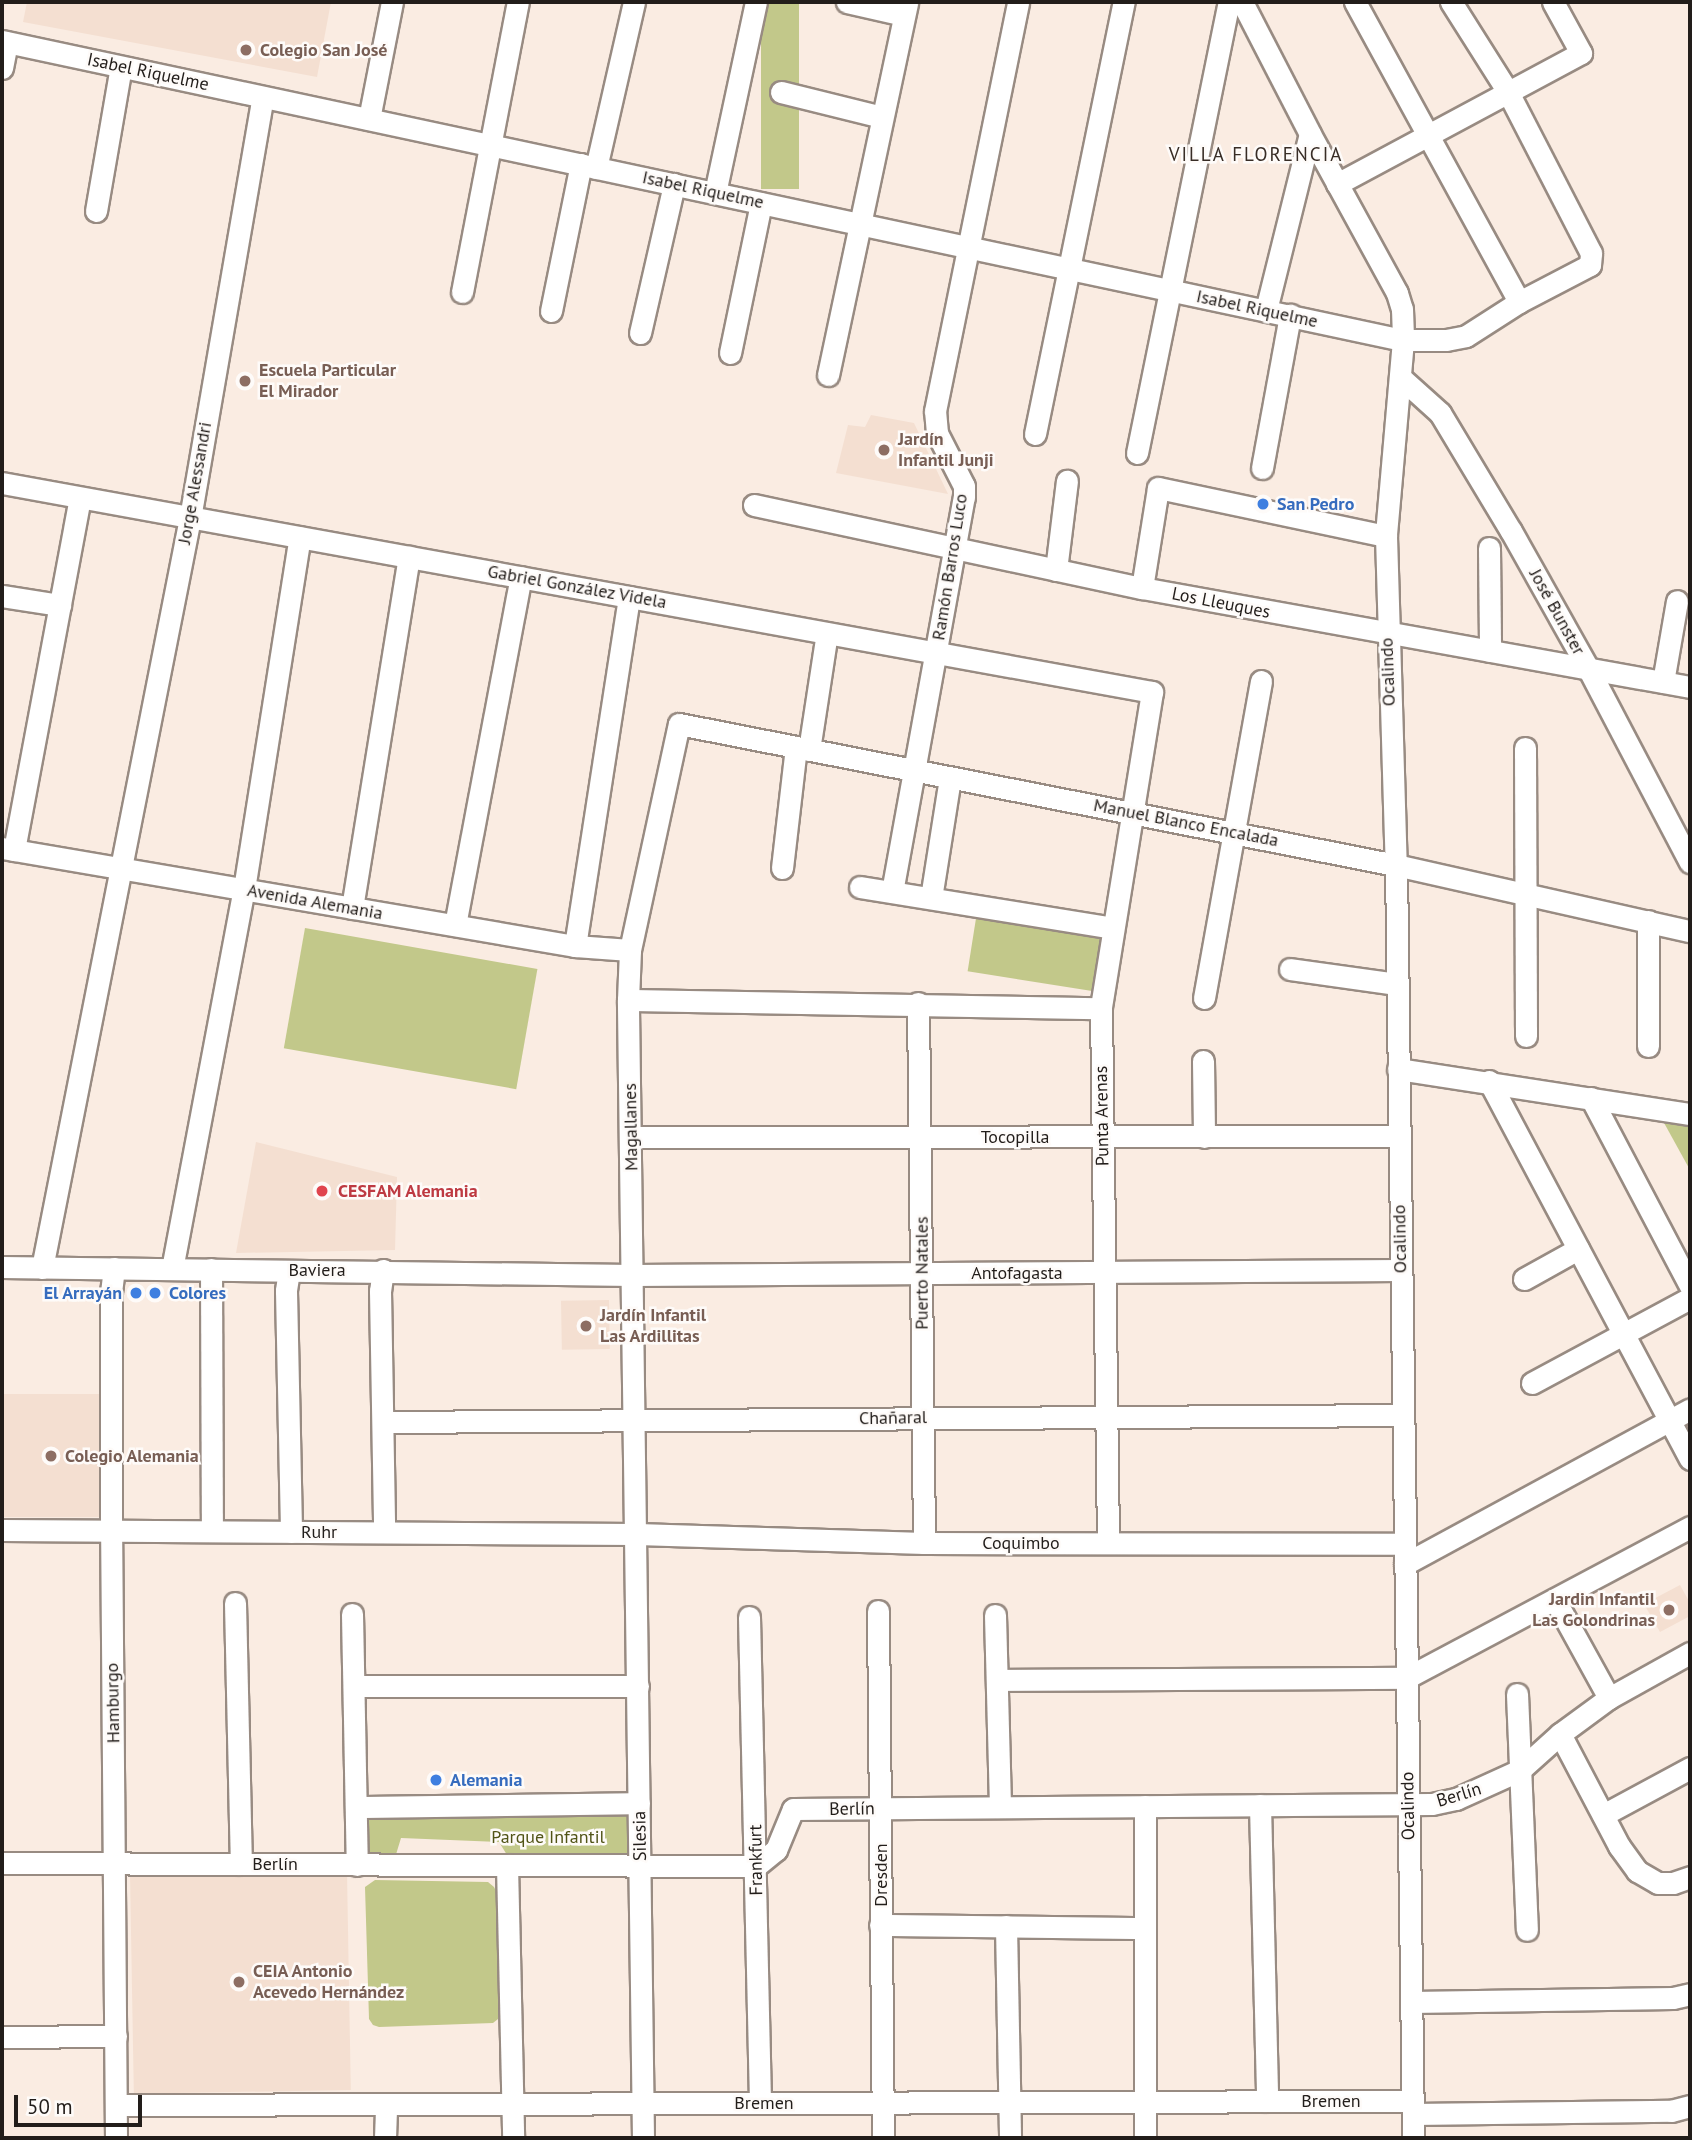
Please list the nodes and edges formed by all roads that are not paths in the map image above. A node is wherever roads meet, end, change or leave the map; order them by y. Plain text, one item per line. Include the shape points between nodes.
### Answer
1 (392, 2) edge
2 (518, 2) edge
3 (634, 2) edge
4 (756, 2) edge
5 (847, 2) edge
6 (1018, 2) edge
7 (1124, 2) edge
8 (1229, 2) edge
9 (1242, 2) edge
10 (1355, 2) edge
11 (1451, 2) edge
12 (1553, 2) edge
13 (906, 8) edge
14 (4, 42) edge
15 (121, 67) junction
16 (2, 68) edge
17 (781, 92) dead end
18 (1508, 92) junction
19 (263, 97) junction
20 (882, 117) junction
21 (369, 119) junction
22 (1310, 134) junction
23 (1427, 136) junction
24 (489, 145) junction
25 (588, 166) junction
26 (674, 184) junction
27 (1337, 184) junction
28 (715, 193) junction
29 (761, 203) junction
30 (96, 211) dead end
31 (858, 223) junction
32 (967, 247) junction
33 (1069, 268) junction
34 (1171, 290) junction
35 (462, 292) dead end
36 (1519, 302) junction
37 (1266, 310) junction
38 (551, 311) dead end
39 (1290, 316) junction
40 (640, 333) dead end
41 (1404, 340) junction
42 (730, 353) dead end
43 (828, 375) dead end
44 (1400, 377) junction
45 (1035, 434) dead end
46 (1137, 453) dead end
47 (1262, 468) dead end
48 (1067, 481) dead end
49 (2, 483) edge
50 (80, 498) junction
51 (754, 505) dead end
52 (190, 518) junction
53 (1386, 536) junction
54 (300, 537) junction
55 (954, 548) junction
56 (1489, 548) dead end
57 (409, 556) junction
58 (1056, 570) junction
59 (521, 577) junction
60 (1142, 587) junction
61 (2, 596) edge
62 (629, 597) junction
63 (1677, 601) dead end
64 (60, 605) junction
65 (827, 633) junction
66 (1387, 634) junction
67 (1490, 651) junction
68 (935, 653) junction
69 (1590, 670) junction
70 (1261, 681) dead end
71 (1662, 682) junction
72 (1690, 687) edge
73 (1152, 692) joint
74 (679, 724) joint
75 (1525, 748) dead end
76 (803, 749) junction
77 (914, 771) junction
78 (950, 778) junction
79 (1132, 812) junction
80 (1234, 833) junction
81 (8, 849) edge
82 (1690, 862) edge
83 (1396, 865) junction
84 (121, 868) junction
85 (782, 868) dead end
86 (860, 887) dead end
87 (244, 889) junction
88 (892, 892) junction
89 (1525, 894) junction
90 (931, 898) junction
91 (352, 908) junction
92 (1648, 921) junction
93 (455, 925) junction
94 (1112, 928) junction
95 (1690, 931) edge
96 (575, 946) junction
97 (630, 950) junction
98 (1290, 969) dead end
99 (1397, 984) junction
100 (1204, 998) dead end
101 (628, 1000) junction
102 (918, 1003) junction
103 (1101, 1008) junction
104 (1526, 1036) dead end
105 (1648, 1046) dead end
106 (1203, 1060) dead end
107 (1398, 1069) junction
108 (1489, 1081) junction
109 (1591, 1098) junction
110 (1690, 1114) edge
111 (1399, 1136) junction
112 (631, 1137) junction
113 (920, 1137) junction
114 (1102, 1137) junction
115 (1204, 1137) junction
116 (1578, 1249) junction
117 (2, 1268) edge
118 (42, 1268) junction
119 (114, 1268) junction
120 (172, 1269) junction
121 (211, 1269) junction
122 (383, 1270) junction
123 (1401, 1270) junction
124 (289, 1271) junction
125 (1104, 1272) junction
126 (923, 1273) junction
127 (632, 1275) junction
128 (1524, 1279) dead end
129 (1690, 1286) edge
130 (1690, 1298) edge
131 (1623, 1334) junction
132 (1532, 1383) dead end
133 (1690, 1409) edge
134 (1106, 1415) junction
135 (1403, 1415) junction
136 (922, 1418) junction
137 (635, 1420) junction
138 (1670, 1421) junction
139 (383, 1422) junction
140 (1690, 1460) edge
141 (1690, 1527) edge
142 (2, 1530) edge
143 (111, 1530) junction
144 (212, 1531) junction
145 (291, 1532) junction
146 (384, 1532) junction
147 (637, 1534) junction
148 (924, 1543) junction
149 (1108, 1543) junction
150 (1405, 1554) junction
151 (1555, 1600) junction
152 (235, 1603) dead end
153 (878, 1611) dead end
154 (352, 1614) dead end
155 (995, 1615) dead end
156 (750, 1616) dead end
157 (1690, 1653) edge
158 (1406, 1678) junction
159 (997, 1680) junction
160 (354, 1686) junction
161 (638, 1686) junction
162 (1517, 1694) dead end
163 (1609, 1698) junction
164 (1560, 1734) junction
165 (1690, 1768) edge
166 (1520, 1770) junction
167 (639, 1803) junction
168 (1408, 1804) junction
169 (1260, 1805) junction
170 (1145, 1806) junction
171 (356, 1807) junction
172 (1000, 1807) junction
173 (881, 1808) junction
174 (1603, 1815) junction
175 (2, 1863) edge
176 (116, 1864) junction
177 (241, 1864) junction
178 (357, 1865) junction
179 (507, 1866) junction
180 (640, 1866) junction
181 (756, 1866) junction
182 (1690, 1877) edge
183 (880, 1925) junction
184 (1006, 1926) junction
185 (1143, 1928) junction
186 (1527, 1930) dead end
187 (1690, 1994) edge
188 (1411, 2002) junction
189 (116, 2036) junction
190 (2, 2037) edge
191 (1144, 2101) junction
192 (1267, 2101) junction
193 (882, 2102) junction
194 (1009, 2102) junction
195 (512, 2103) junction
196 (643, 2103) junction
197 (760, 2103) junction
198 (386, 2104) junction
199 (116, 2105) junction
200 (1690, 2106) edge
201 (1413, 2107) junction
202 (116, 2138) edge
203 (385, 2138) edge
204 (513, 2138) edge
205 (643, 2138) edge
206 (883, 2138) edge
207 (1010, 2138) edge
208 (1145, 2138) edge
209 (1413, 2138) edge

1 - 21 street
2 - 24 street
3 - 25 street
4 - 28 street
5 - 13 street
6 - 32 street, Ramón Barros Luco
7 - 33 street
8 - 34 street
9 - 22 street, Ocalindo
10 - 23 street
11 - 18 street
12 - 18 street via 1581,53
13 - 20 street
14 - 15 street, Isabel Riquelme
14 - 16 street
15 - 19 street, Isabel Riquelme
15 - 30 street
17 - 20 street
18 - 23 street
18 - 36 street, Isabel Riquelme via 1591,253 1590,265
19 - 21 street, Isabel Riquelme
19 - 52 street, Jorge Alessandri
20 - 31 street
21 - 24 street, Isabel Riquelme
22 - 27 street, Ocalindo
22 - 37 street
23 - 27 street
23 - 36 street
24 - 25 street, Isabel Riquelme
24 - 35 street
25 - 26 street, Isabel Riquelme
25 - 38 street
26 - 28 street, Isabel Riquelme
26 - 40 street
27 - 41 street, Ocalindo via 1397,293
28 - 29 street, Isabel Riquelme
29 - 31 street, Isabel Riquelme
29 - 42 street
31 - 32 street, Isabel Riquelme
31 - 43 street
32 - 33 street, Isabel Riquelme
32 - 55 street, Ramón Barros Luco via 934,422 964,486
33 - 34 street, Isabel Riquelme
33 - 45 street
34 - 37 street, Isabel Riquelme
34 - 46 street
36 - 41 street, Isabel Riquelme via 1466,336
37 - 39 street, Isabel Riquelme
39 - 41 street, Isabel Riquelme
39 - 47 street
41 - 44 street, Ocalindo
44 - 53 street, Ocalindo
44 - 69 street, José Bunster via 1440,413
48 - 58 street
49 - 50 street, Gabriel González Videla
50 - 52 street, Gabriel González Videla
50 - 64 street
51 - 55 street, Los Lleuques
52 - 54 street, Gabriel González Videla
52 - 84 street, Jorge Alessandri
53 - 60 street via 1158,488
53 - 66 street, Ocalindo
54 - 57 street, Gabriel González Videla
54 - 87 street
55 - 58 street, Los Lleuques
55 - 68 street, Ramón Barros Luco
56 - 67 street
57 - 59 street, Gabriel González Videla
57 - 91 street
58 - 60 street, Los Lleuques
59 - 62 street, Gabriel González Videla
59 - 93 street
60 - 66 street, Los Lleuques
61 - 64 street
62 - 65 street, Gabriel González Videla
62 - 96 street
63 - 71 street
64 - 81 street
65 - 68 street, Gabriel González Videla
65 - 76 street
66 - 67 street, Los Lleuques
66 - 83 street, Ocalindo
67 - 69 street, Los Lleuques
68 - 73 street, Gabriel González Videla
68 - 77 street, Ramón Barros Luco
69 - 71 street, Los Lleuques
69 - 82 street, José Bunster
70 - 80 street
71 - 72 street, Los Lleuques
73 - 79 street, Punta Arenas
74 - 76 street, Manuel Blanco Encalada
74 - 97 street, Magallanes
75 - 89 street
76 - 77 street, Manuel Blanco Encalada
76 - 85 street
77 - 78 street, Manuel Blanco Encalada
77 - 88 street, Ramón Barros Luco
78 - 79 street, Manuel Blanco Encalada
78 - 90 street
79 - 80 street, Manuel Blanco Encalada
79 - 94 street, Punta Arenas
80 - 83 street, Manuel Blanco Encalada
80 - 100 street
81 - 84 street, Avenida Alemania
83 - 89 street, Manuel Blanco Encalada
83 - 99 street, Ocalindo
84 - 87 street, Avenida Alemania
84 - 118 street, Jorge Alessandri
86 - 88 street
87 - 91 street, Avenida Alemania
87 - 120 street
88 - 90 street
89 - 92 street, Manuel Blanco Encalada
89 - 104 street
90 - 94 street
91 - 93 street, Avenida Alemania
92 - 95 street, Manuel Blanco Encalada
92 - 105 street
93 - 96 street, Avenida Alemania
94 - 103 street, Punta Arenas
96 - 97 street, Avenida Alemania
97 - 101 street, Magallanes
98 - 99 street
99 - 107 street, Ocalindo
101 - 102 street
101 - 112 street, Magallanes
102 - 103 street
102 - 113 street, Puerto Natales
103 - 114 street, Punta Arenas
106 - 115 street
107 - 108 street
107 - 111 street, Ocalindo
108 - 109 street
108 - 116 street
109 - 110 street
109 - 129 street
111 - 115 street, Tocopilla
111 - 123 street, Ocalindo
112 - 113 street, Tocopilla
112 - 127 street, Magallanes
113 - 114 street, Tocopilla
113 - 126 street, Puerto Natales
114 - 115 street, Tocopilla
114 - 125 street, Punta Arenas
116 - 128 street
116 - 131 street
117 - 118 street, Baviera
118 - 119 street, Baviera
119 - 120 street, Baviera
119 - 143 street, Hamburgo
120 - 121 street, Baviera
121 - 124 street, Baviera
121 - 144 street
122 - 124 street, Baviera
122 - 127 street, Baviera
122 - 139 street
123 - 125 street, Antofagasta
123 - 135 street, Ocalindo
124 - 145 street
125 - 126 street, Antofagasta
125 - 134 street, Punta Arenas
126 - 127 street, Antofagasta
126 - 136 street, Puerto Natales
127 - 137 street, Magallanes
130 - 131 street
131 - 132 street
131 - 138 street
133 - 138 street
134 - 135 street, Chañaral
134 - 136 street, Chañaral
134 - 149 street, Punta Arenas
135 - 150 street, Ocalindo
136 - 137 street, Chañaral
136 - 148 street, Puerto Natales
137 - 139 street, Chañaral
137 - 147 street, Magallanes
138 - 140 street
138 - 150 street
139 - 146 street
141 - 151 street
142 - 143 street, Ruhr
143 - 144 street, Ruhr
143 - 176 street, Hamburgo
144 - 145 street, Ruhr
145 - 146 street, Ruhr
146 - 147 street, Ruhr
147 - 148 street, Coquimbo
147 - 161 street, Silesia
148 - 149 street, Coquimbo
149 - 150 street, Coquimbo
150 - 158 street, Ocalindo
151 - 158 street
151 - 163 street
152 - 177 street
153 - 173 street, Dresden
154 - 160 street
155 - 159 street
156 - 181 street, Frankfurt
157 - 163 street, Berlín
158 - 159 street
158 - 168 street, Ocalindo
159 - 172 street
160 - 161 street
160 - 171 street
161 - 167 street, Silesia
162 - 166 street
163 - 164 street, Berlín
164 - 166 street, Berlín
164 - 174 street
165 - 174 street
166 - 168 street, Berlín via 1457,1799
166 - 186 street
167 - 171 street
167 - 180 street, Silesia
168 - 169 street, Berlín
168 - 188 street, Ocalindo
169 - 170 street, Berlín
169 - 192 street
170 - 172 street, Berlín
170 - 185 street
171 - 178 street
172 - 173 street, Berlín
173 - 181 street, Berlín via 793,1809 776,1850
173 - 183 street, Dresden
174 - 182 street via 1637,1871 1658,1883
175 - 176 street, Berlín
176 - 177 street, Berlín
176 - 189 street, Hamburgo
177 - 178 street, Berlín
178 - 179 street, Berlín
179 - 180 street, Berlín
179 - 195 street
180 - 181 street, Berlín
180 - 196 street, Silesia
181 - 197 street, Frankfurt
183 - 184 street
183 - 193 street, Dresden
184 - 185 street
184 - 194 street
185 - 191 street
187 - 188 street via 1673,1998
188 - 201 street, Ocalindo
189 - 190 street
189 - 199 street, Hamburgo
191 - 192 street, Bremen
191 - 194 street, Bremen
191 - 208 street
192 - 201 street, Bremen
193 - 194 street, Bremen
193 - 197 street, Bremen
193 - 206 street, Dresden
194 - 207 street
195 - 196 street, Bremen
195 - 198 street, Bremen
195 - 204 street
196 - 197 street, Bremen
196 - 205 street, Silesia
198 - 199 street, Bremen
198 - 203 street
199 - 202 street, Hamburgo
200 - 201 street, Bremen via 1671,2110
201 - 209 street, Ocalindo

